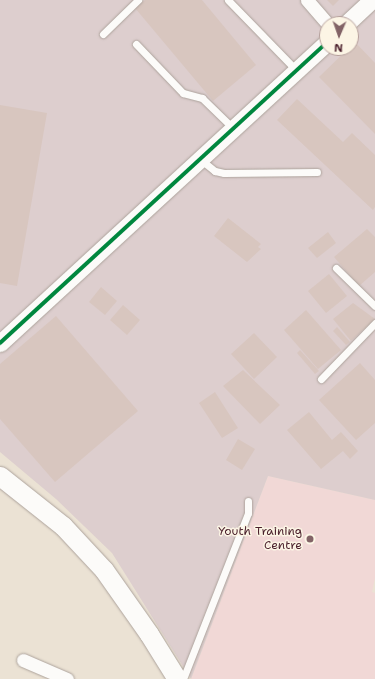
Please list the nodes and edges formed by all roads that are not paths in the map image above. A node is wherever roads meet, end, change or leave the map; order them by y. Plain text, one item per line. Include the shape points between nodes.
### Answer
1 (138, 0) edge
2 (228, 0) edge
3 (307, 0) edge
4 (372, 0) edge
5 (321, 16) edge
6 (355, 16) edge
7 (103, 34) dead end
8 (136, 44) dead end
9 (319, 49) edge
10 (296, 71) junction
11 (234, 128) junction
12 (200, 159) junction
13 (317, 172) dead end
14 (336, 268) dead end
15 (375, 306) edge
16 (375, 323) edge
17 (0, 343) edge
18 (321, 379) dead end
19 (0, 476) edge
20 (248, 501) dead end
21 (23, 660) dead end
22 (67, 679) edge
23 (177, 679) edge
24 (183, 679) edge

1 - 7 lane
2 - 10 lane
3 - 5 street
4 - 6 street
8 - 11 lane via 183,93 202,98
9 - 10 street
10 - 11 street
11 - 12 street
12 - 13 lane via 215,171 224,173
12 - 17 street
14 - 15 lane
16 - 18 lane
19 - 23 main road via 63,526 104,570
20 - 24 lane via 248,513
21 - 22 street

